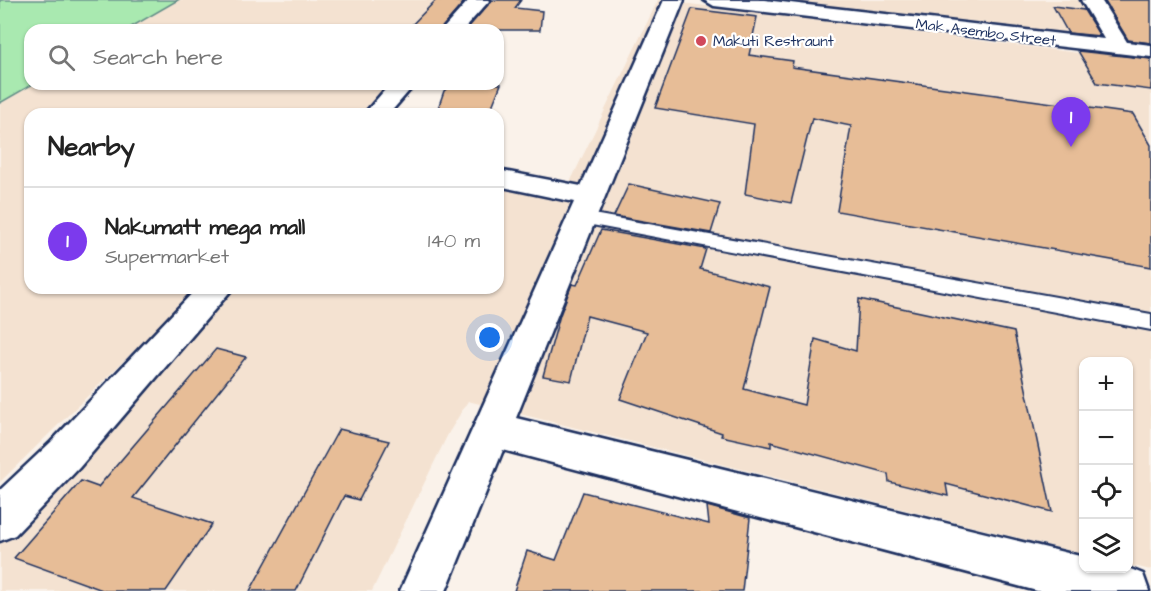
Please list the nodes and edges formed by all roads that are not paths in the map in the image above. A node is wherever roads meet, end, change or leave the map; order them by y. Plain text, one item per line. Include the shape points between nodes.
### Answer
1 (480, 0) edge
2 (675, 0) edge
3 (714, 0) edge
4 (1091, 0) edge
5 (458, 24) edge
6 (1120, 48) junction
7 (1151, 51) edge
8 (398, 90) edge
9 (381, 108) edge
10 (504, 180) edge
11 (586, 208) junction
12 (212, 294) edge
13 (1151, 322) edge
14 (491, 429) junction
15 (0, 520) edge
16 (423, 591) edge
17 (1126, 591) edge

1 - 5 street
2 - 11 street
3 - 6 street, Mak Asembo Street
4 - 6 street
6 - 7 street, Mak Asembo Street
8 - 9 street
10 - 11 street
11 - 13 lane
11 - 14 street
12 - 15 street via 65,455
14 - 16 street
14 - 17 street

